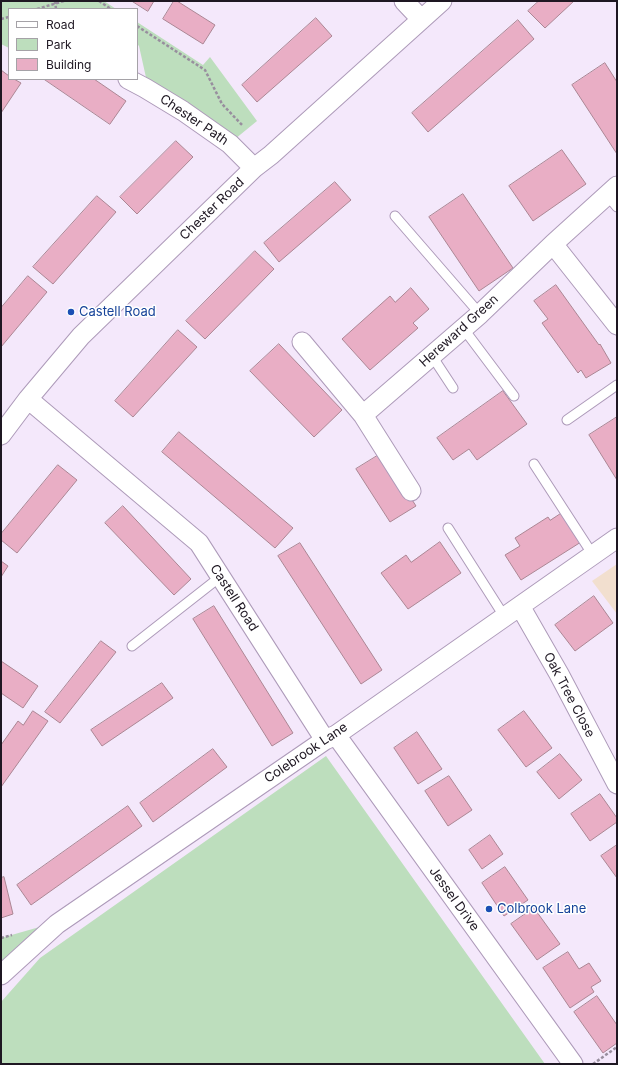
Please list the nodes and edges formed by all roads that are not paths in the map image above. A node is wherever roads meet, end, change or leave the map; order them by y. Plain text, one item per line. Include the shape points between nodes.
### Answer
1 (404, 1) edge
2 (442, 1) edge
3 (421, 19) junction
4 (130, 80) edge
5 (254, 168) junction
6 (614, 196) edge
7 (394, 216) dead end
8 (553, 244) junction
9 (480, 314) junction
10 (617, 325) edge
11 (464, 328) junction
12 (302, 342) dead end
13 (432, 356) junction
14 (617, 385) edge
15 (453, 388) dead end
16 (514, 396) dead end
17 (28, 399) junction
18 (364, 415) junction
19 (567, 420) dead end
20 (1, 435) edge
21 (534, 464) dead end
22 (411, 491) dead end
23 (448, 528) dead end
24 (617, 538) edge
25 (593, 555) junction
26 (220, 577) junction
27 (520, 606) junction
28 (504, 616) junction
29 (132, 646) dead end
30 (330, 737) junction
31 (617, 784) edge
32 (1, 975) edge
33 (573, 1064) edge

1 - 3 street
2 - 3 street, Chester Road
3 - 5 street, Chester Road
4 - 5 street, Chester Path via 183,111 230,144
5 - 17 street, Chester Road via 82,336
6 - 8 street, Hereward Green
7 - 9 lane
8 - 9 street, Hereward Green
8 - 10 street
9 - 11 street, Hereward Green
11 - 13 street, Hereward Green
11 - 16 lane
12 - 18 street
13 - 15 lane
13 - 18 street, Hereward Green
14 - 19 lane
17 - 20 street, Chester Road
17 - 26 street, Castell Road via 199,544
18 - 22 street
21 - 25 lane
23 - 28 lane
24 - 25 street, Colebrook Lane
25 - 27 street, Colebrook Lane
26 - 29 lane
26 - 30 street, Castell Road
27 - 28 street, Colebrook Lane
27 - 31 street, Oak Tree Close
28 - 30 street, Colebrook Lane
30 - 32 street, Colebrook Lane via 57,924
30 - 33 street, Jessel Drive

